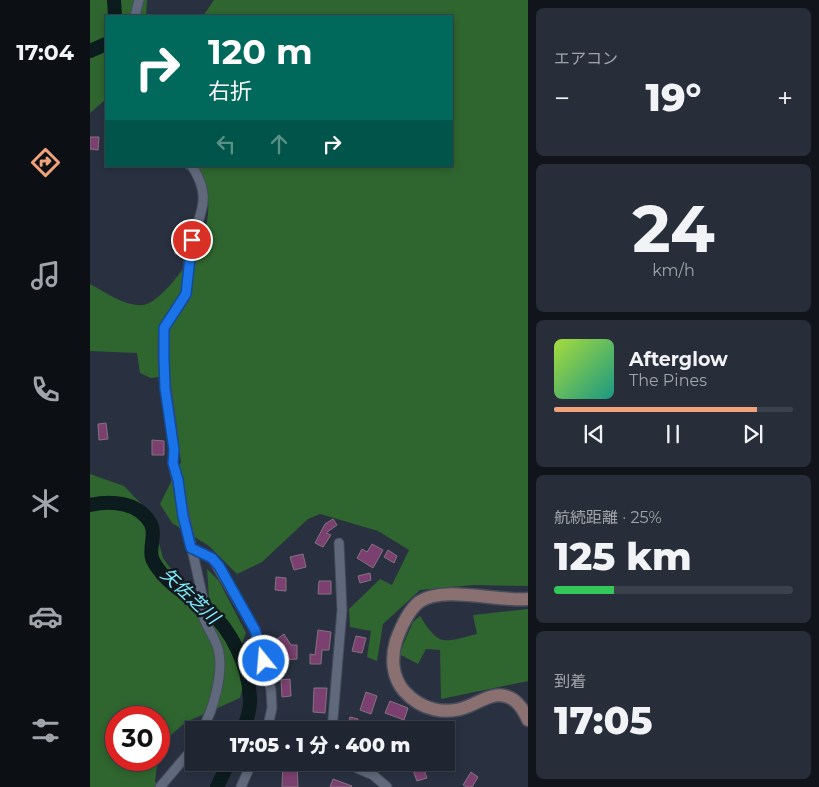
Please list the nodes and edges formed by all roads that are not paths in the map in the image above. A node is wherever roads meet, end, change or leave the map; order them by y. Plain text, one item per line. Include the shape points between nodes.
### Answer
1 (138, 0) edge
2 (135, 15) edge
3 (193, 167) edge
4 (339, 543) dead end
5 (191, 548) junction
6 (528, 599) edge
7 (528, 720) edge
8 (206, 721) edge
9 (269, 721) edge
10 (333, 721) edge
11 (185, 757) edge
12 (248, 771) edge
13 (364, 771) edge
14 (160, 787) edge
15 (241, 787) edge
16 (387, 787) edge

1 - 2 street
3 - 5 street via 204,196 200,222 192,240 186,294 164,328 165,388 173,463
4 - 10 street via 342,610
5 - 8 street via 203,599 200,609 219,653 219,676
5 - 9 street via 212,558 219,566 255,630 270,690 272,708
6 - 7 street via 432,596 409,613 393,655 394,675 410,698 421,704 434,710 450,711 495,696 506,696 517,702
11 - 14 street
12 - 15 street
13 - 16 street

